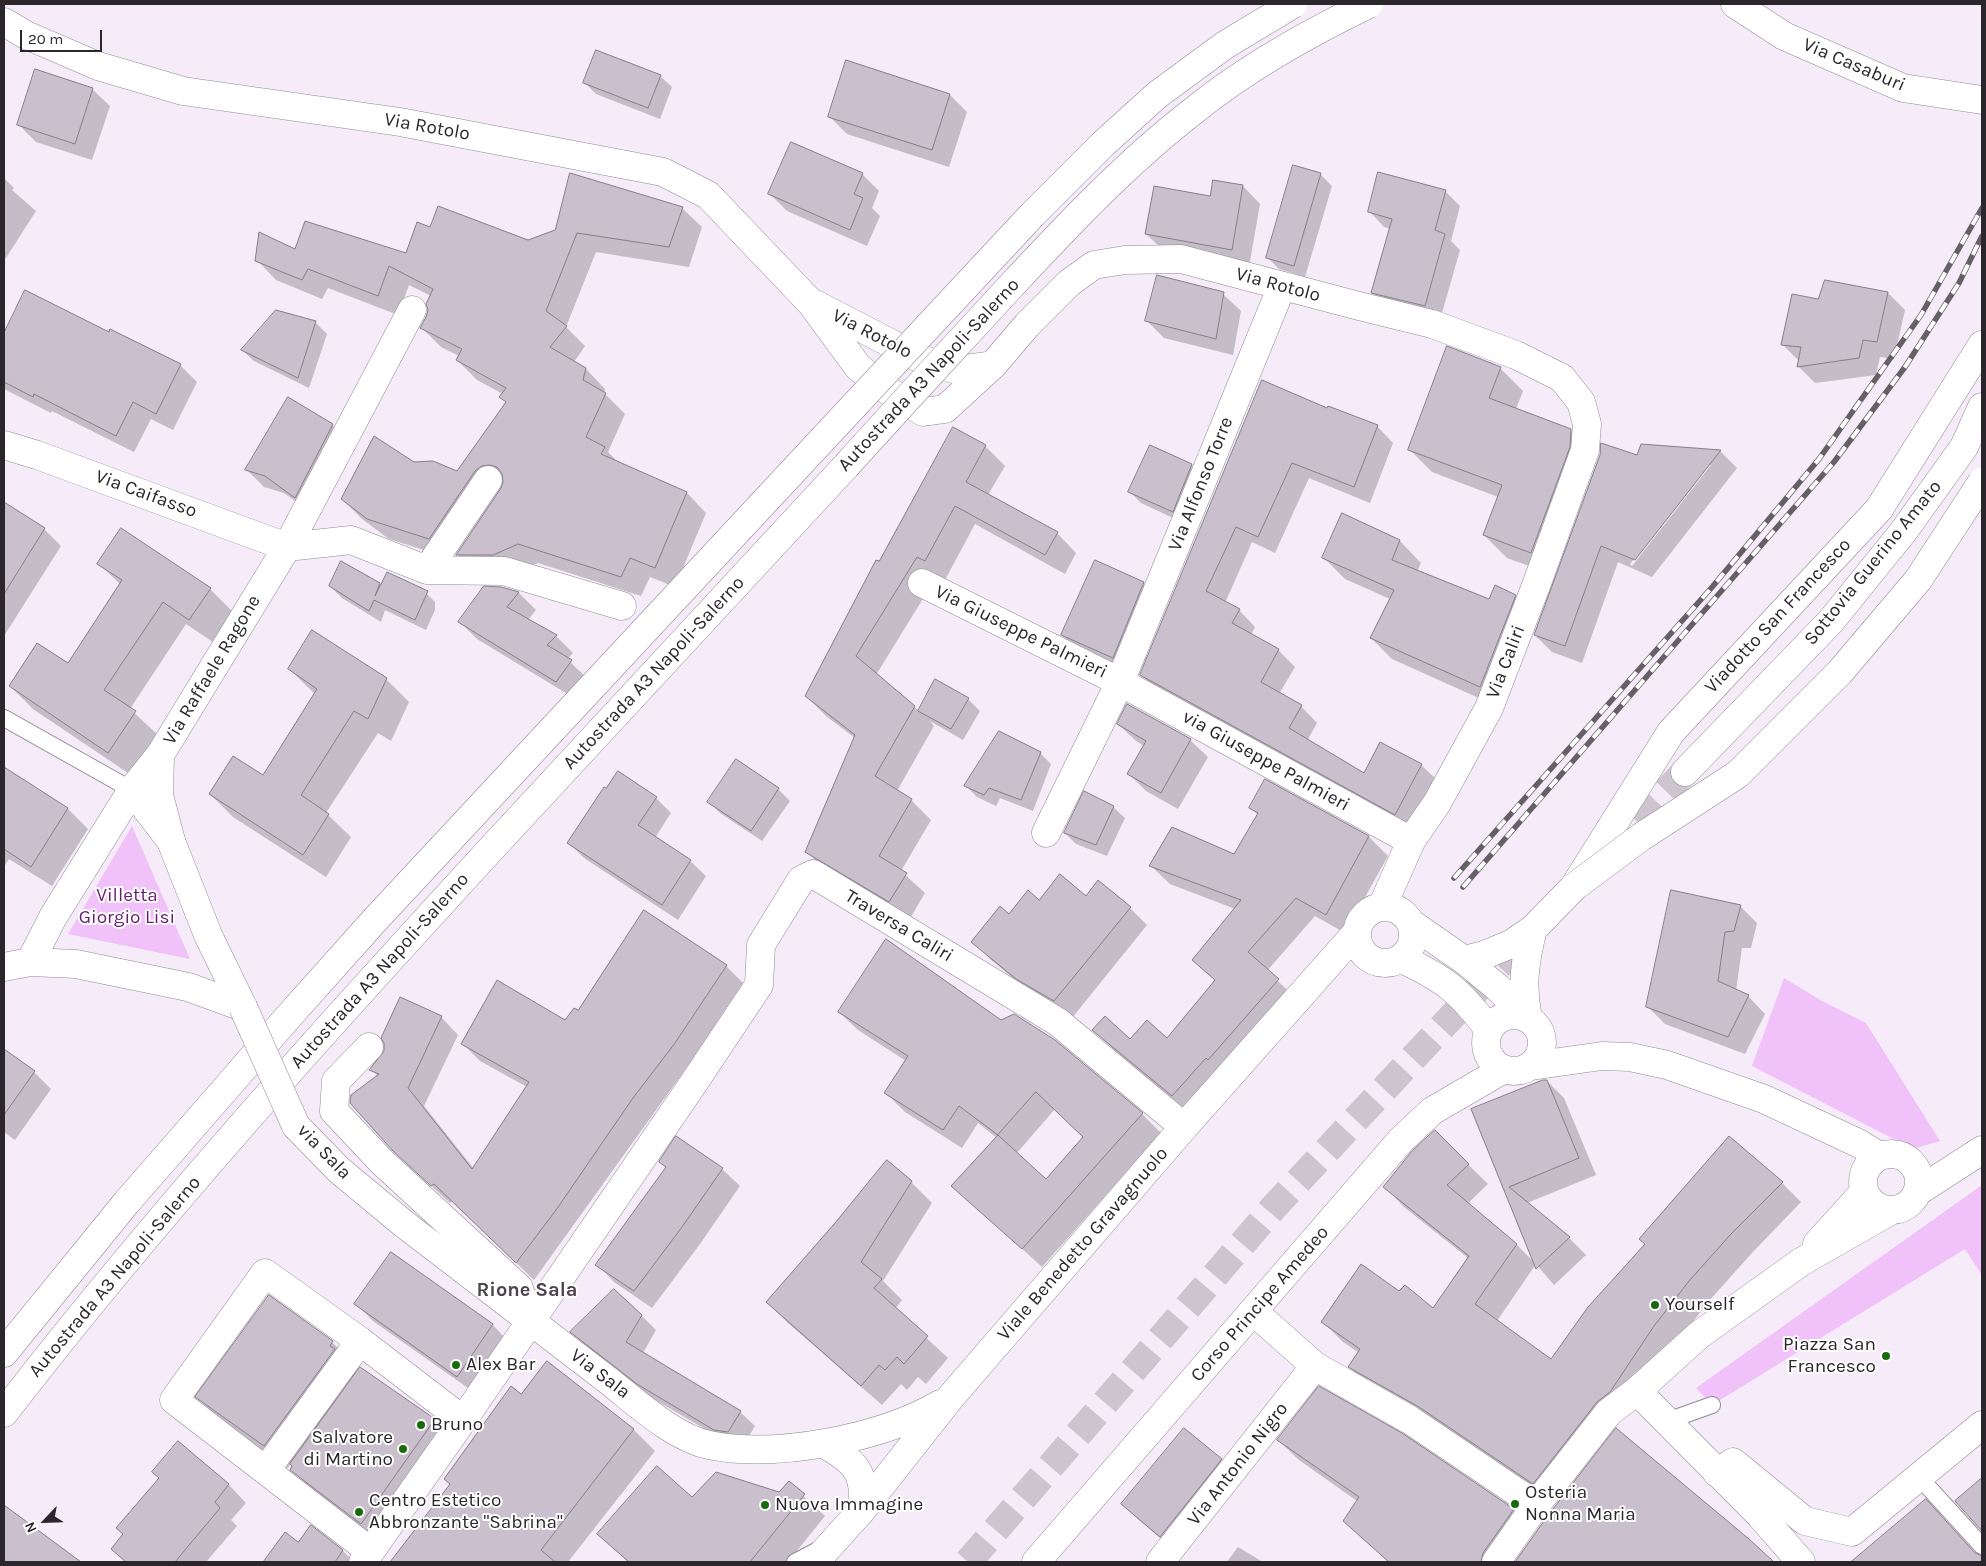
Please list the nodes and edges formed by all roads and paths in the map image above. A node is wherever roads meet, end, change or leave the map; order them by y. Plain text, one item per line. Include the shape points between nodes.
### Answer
1 (1293, 4) edge
2 (1369, 4) edge
3 (1735, 4) edge
4 (4, 22) edge
5 (1982, 100) edge
6 (1282, 286) junction
7 (811, 302) junction
8 (412, 310) dead end
9 (1982, 345) edge
10 (993, 365) junction
11 (1581, 402) joint
12 (1982, 407) edge
13 (4, 445) edge
14 (488, 480) dead end
15 (1982, 482) edge
16 (287, 547) junction
17 (427, 570) junction
18 (922, 583) dead end
19 (622, 606) dead end
20 (1120, 682) junction
21 (4, 718) edge
22 (160, 755) junction
23 (1685, 772) tunnel mouth
24 (132, 790) junction
25 (1046, 834) dead end
26 (172, 841) junction
27 (1411, 841) junction
28 (1574, 887) junction
29 (1382, 907) junction
30 (1412, 924) junction
31 (1533, 929) junction
32 (1357, 932) junction
33 (1402, 959) junction
34 (1464, 960) junction
35 (17, 964) edge
36 (243, 1008) junction
37 (1534, 1025) junction
38 (1489, 1030) junction
39 (369, 1047) dead end
40 (1602, 1056) junction
41 (1531, 1066) junction
42 (1504, 1069) junction
43 (1184, 1127) junction
44 (1978, 1154) edge
45 (1909, 1160) junction
46 (1869, 1174) junction
47 (1917, 1192) junction
48 (1892, 1210) junction
49 (404, 1224) joint
50 (1801, 1262) junction
51 (1253, 1311) junction
52 (530, 1321) junction
53 (360, 1341) junction
54 (4, 1353) edge
55 (1315, 1366) junction
56 (1637, 1390) junction
57 (950, 1398) junction
58 (1712, 1405) dead end
59 (4, 1413) edge
60 (463, 1420) junction
61 (1667, 1422) junction
62 (1982, 1425) edge
63 (824, 1444) junction
64 (266, 1470) junction
65 (1717, 1473) junction
66 (1919, 1477) junction
67 (1536, 1505) junction
68 (861, 1511) junction
69 (1982, 1546) edge
70 (824, 1552) edge
71 (366, 1557) edge
72 (795, 1562) edge
73 (1036, 1562) edge
74 (1160, 1562) edge
75 (1496, 1562) edge
76 (1801, 1562) edge

1 - 54 main road, Autostrada A3 Napoli-Salerno, bridge via 1225,45 1157,95 1019,228 373,922 126,1204
2 - 59 main road, Autostrada A3 Napoli-Salerno, bridge via 1314,31 1244,73 1132,161 1077,215 308,1049 144,1239
3 - 5 main road, Via Casaburi via 1784,36 1904,88
4 - 7 main road, Via Rotolo via 98,66 183,91 400,122 663,172 708,195
6 - 10 main road, Via Rotolo via 1181,259 1125,260 1094,265 1069,283
6 - 11 main road, Via Rotolo via 1432,324 1516,355 1562,378
6 - 20 main road, Via Alfonso Torre
7 - 10 main road, Via Rotolo via 921,359 957,370
7 - 10 main road, Via Rotolo via 858,367 886,390 922,412 945,409
8 - 16 main road, Via Raffaele Ragone
9 - 28 main road, Viadotto San Francesco via 1879,508 1671,732
11 - 27 main road, Via Caliri via 1587,424 1585,450 1489,708 1437,803
12 - 23 main road, Sottovia Guerino Amato via 1964,447 1903,532 1831,621
13 - 16 main road, Via Caifasso
14 - 17 main road
15 - 28 main road, Viadotto San Francesco, bridge via 1918,580 1840,672 1738,774 1641,837
16 - 17 main road via 351,540
16 - 22 main road, Via Raffaele Ragone
17 - 19 main road via 504,571
18 - 20 main road, Via Giuseppe Palmieri
20 - 25 main road
20 - 27 main road, via Giuseppe Palmieri
21 - 24 lane
22 - 24 main road, Via Raffaele Ragone
22 - 26 main road via 158,795
24 - 26 main road
24 - 35 main road, Via Raffaele Ragone via 52,917
26 - 36 main road via 208,935
27 - 29 main road, Via Caliri
28 - 31 main road, Viadotto San Francesco
29 - 30 main road via 1400,910
29 - 32 main road via 1365,915
30 - 33 main road via 1413,943
30 - 34 main road
31 - 34 main road, Viadotto San Francesco via 1511,944
31 - 37 main road via 1526,958 1524,1000
32 - 33 main road via 1361,950 1375,962 1384,964
32 - 43 main road, Viale Benedetto Gravagnuolo
33 - 38 main road via 1450,985
34 - 37 main road via 1497,987
35 - 36 main road, Via Raffaele Ragone via 76,964 188,987
36 - 49 main road, via Sala, bridge via 296,1126 339,1170
37 - 38 main road, Corso Principe Amedeo via 1520,1014 1501,1017
37 - 40 main road, Corso Principe Amedeo
37 - 41 main road via 1543,1041 1538,1059
38 - 42 main road via 1486,1048 1495,1064
39 - 52 main road via 336,1081 334,1111 382,1162 519,1288
40 - 41 main road, Corso Principe Amedeo
40 - 46 main road, Corso Principe Amedeo via 1630,1057 1667,1065 1764,1099 1860,1144
41 - 42 main road, Corso Principe Amedeo via 1513,1071
42 - 51 main road, Corso Principe Amedeo via 1432,1111 1401,1140
43 - 52 main road, Traversa Caliri via 1058,1022 814,874 801,880 761,945 759,985
43 - 57 main road, Viale Benedetto Gravagnuolo
44 - 45 main road
44 - 47 main road
45 - 46 main road via 1894,1154
45 - 47 main road via 1918,1174
46 - 48 main road via 1875,1206
46 - 50 main road
47 - 48 main road via 1908,1205
48 - 50 main road
49 - 52 main road, Via Sala
50 - 56 main road via 1699,1335
51 - 55 main road
51 - 73 main road, Corso Principe Amedeo
52 - 60 main road
52 - 63 main road, Via Sala via 676,1432 709,1445 748,1449
53 - 60 main road
53 - 64 main road
53 - 64 main road via 265,1273 174,1400
55 - 67 main road via 1410,1420
55 - 74 main road, Via Antonio Nigro
56 - 61 main road
56 - 67 main road via 1609,1412
57 - 63 main road, Via Sala via 907,1421
57 - 68 main road, Viale Benedetto Gravagnuolo
58 - 61 lane
60 - 71 main road
61 - 65 main road
62 - 66 main road
63 - 68 main road via 840,1453 857,1470 864,1484
64 - 71 main road
65 - 66 main road via 1733,1462 1805,1522 1852,1532
65 - 76 main road
66 - 69 lane
67 - 75 main road
68 - 70 main road, Viale Benedetto Gravagnuolo
70 - 72 lane

